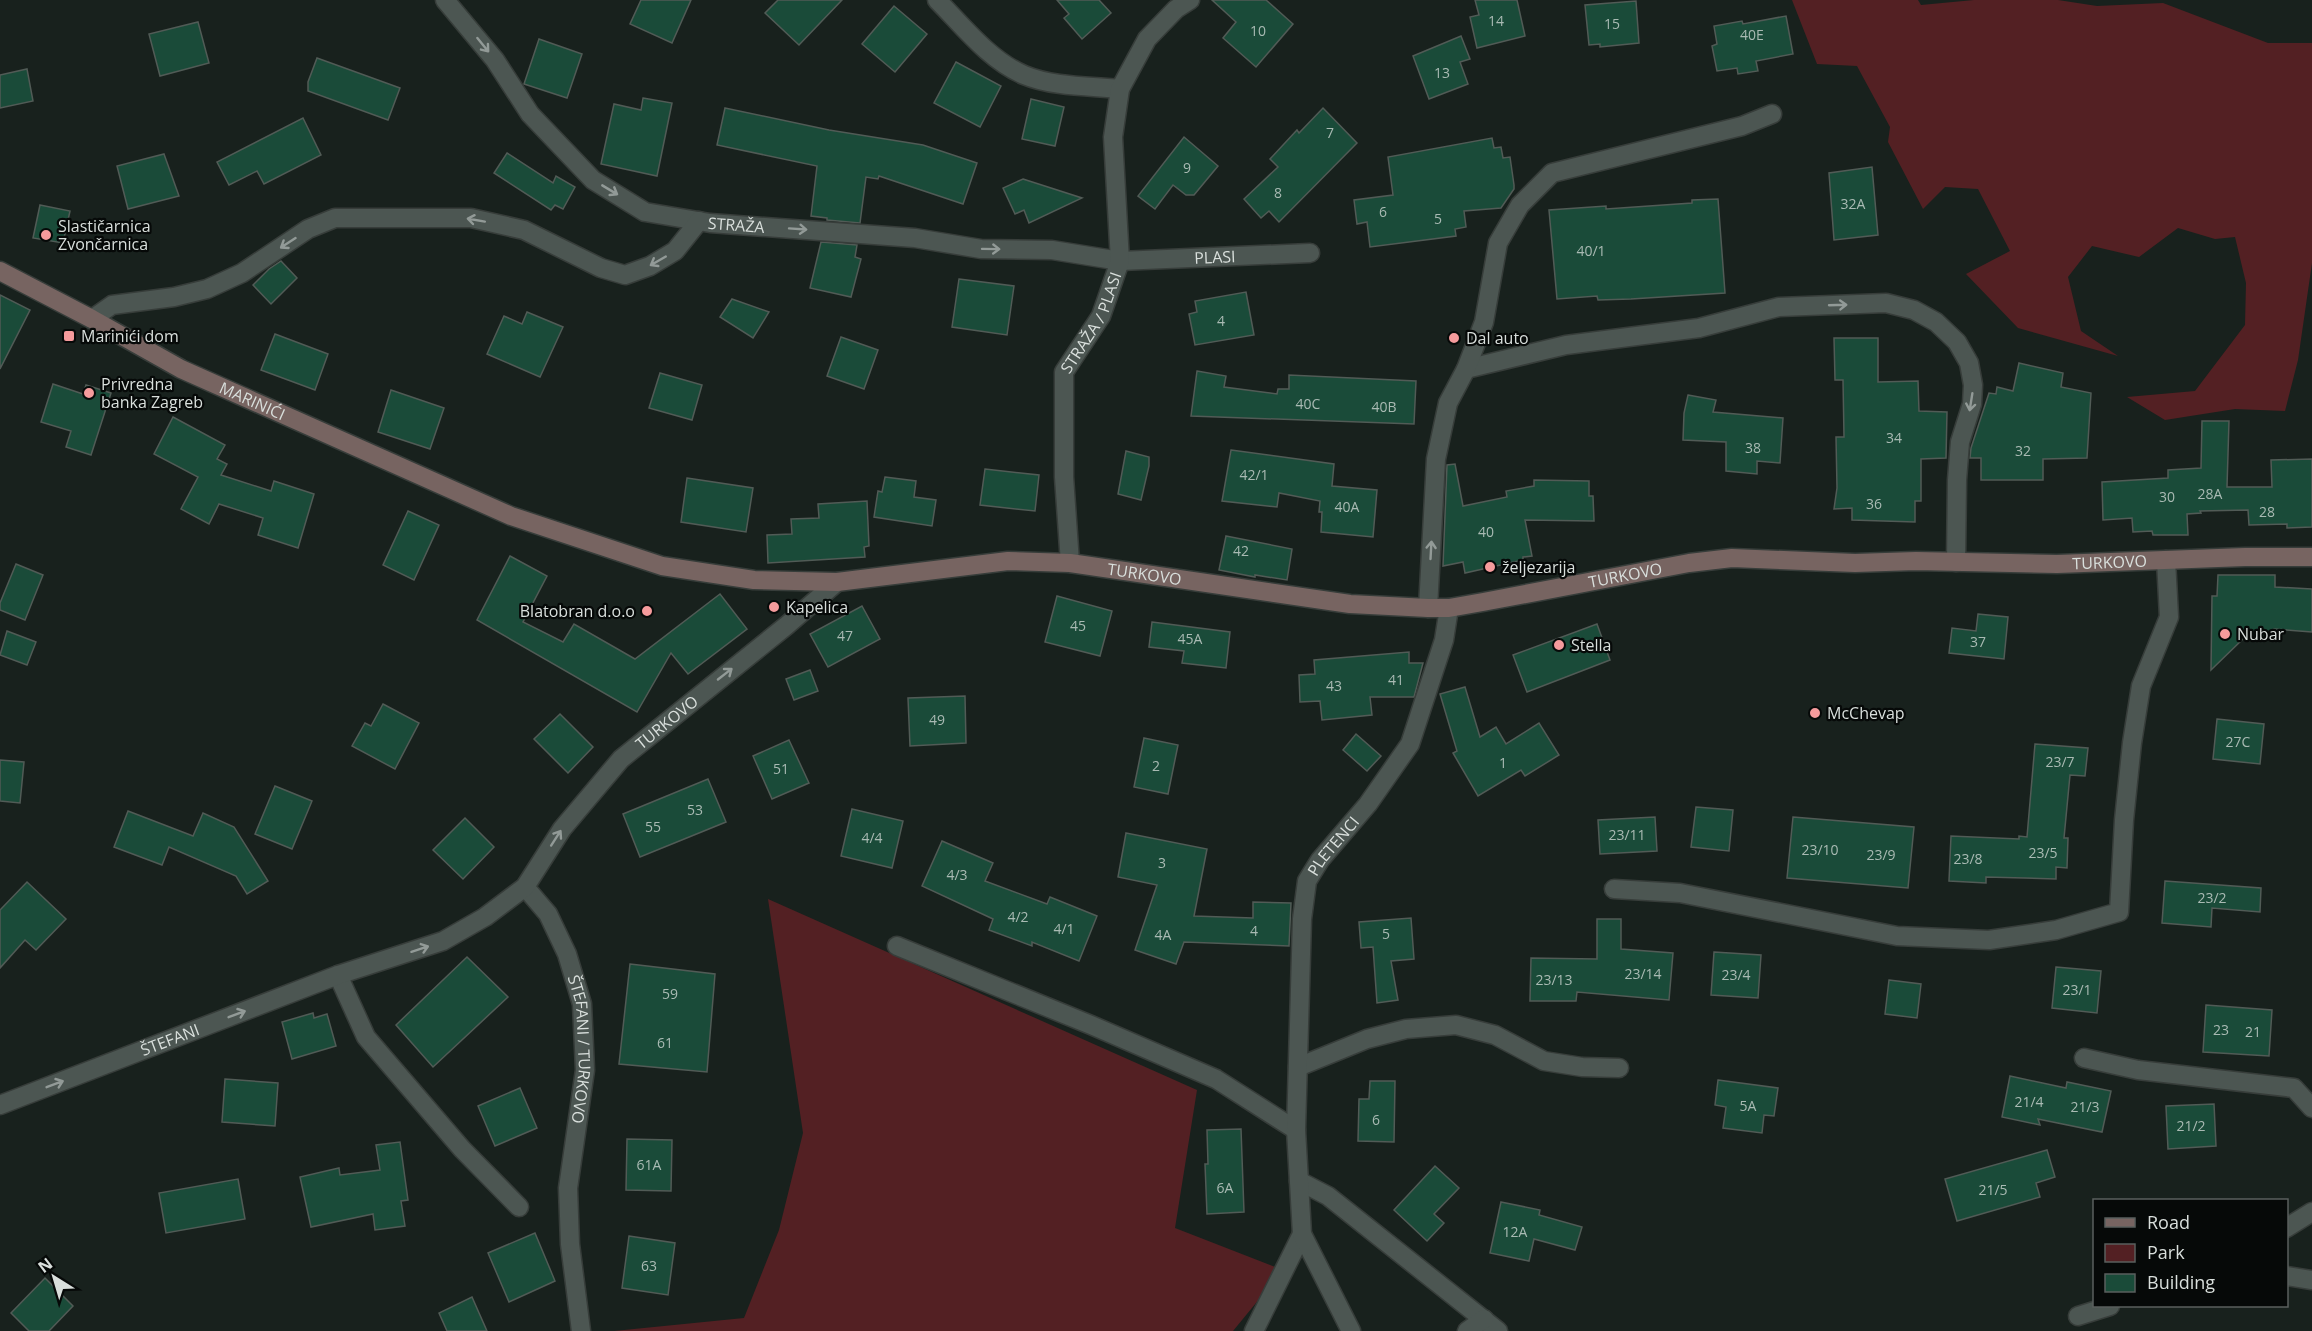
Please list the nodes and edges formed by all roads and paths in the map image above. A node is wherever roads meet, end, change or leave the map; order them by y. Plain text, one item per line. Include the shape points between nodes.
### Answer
1 (445, 0) edge
2 (937, 0) edge
3 (1190, 0) edge
4 (1120, 88) junction
5 (1772, 114) dead end
6 (699, 221) junction
7 (1310, 253) dead end
8 (1120, 261) junction
9 (0, 271) edge
10 (92, 319) junction
11 (1467, 369) junction
12 (511, 516) joint
13 (2312, 557) edge
14 (2166, 560) junction
15 (1956, 562) junction
16 (1070, 563) junction
17 (837, 582) junction
18 (1428, 608) junction
19 (1449, 608) junction
20 (525, 887) junction
21 (1614, 889) dead end
22 (897, 945) dead end
23 (338, 975) junction
24 (2084, 1058) dead end
25 (1298, 1066) junction
26 (1619, 1068) dead end
27 (0, 1105) edge
28 (2312, 1108) edge
29 (1296, 1130) junction
30 (1299, 1181) junction
31 (519, 1207) dead end
32 (2312, 1212) edge
33 (2288, 1227) edge
34 (1302, 1234) junction
35 (2288, 1276) edge
36 (2312, 1280) edge
37 (2104, 1307) edge
38 (2078, 1316) dead end
39 (1484, 1319) junction
40 (581, 1331) edge
41 (1254, 1331) edge
42 (1351, 1331) edge
43 (1467, 1331) edge
44 (1498, 1331) edge

1 -> 6 street, STRAŽA via 495,60 530,114 593,180 645,212
2 - 4 street via 995,58 1024,75 1053,83
3 - 4 street, STRAŽA / PLASI via 1147,39
4 - 8 street, STRAŽA / PLASI via 1113,136
5 - 11 street via 1742,126 1552,173 1520,205 1498,243 1484,322
6 -> 8 street, STRAŽA via 915,238 981,249 1052,250
6 -> 10 street via 675,251 625,275 601,268 524,230 471,218 335,218 308,229 242,273 207,289 112,305
7 - 8 street, PLASI
8 - 16 street, STRAŽA / PLASI via 1101,316 1064,372 1064,477
9 - 10 main road, MARINIĆI
10 - 12 main road, MARINIĆI via 181,369
11 -> 15 street via 1566,345 1699,328 1779,307 1886,303 1914,310 1935,322 1956,342 1969,363 1973,385 1972,404 1960,442
18 -> 11 street via 1436,459 1448,403
12 - 17 main road, TURKOVO via 662,566 754,580
13 - 14 main road, TURKOVO
14 - 15 main road, TURKOVO
14 - 21 street via 2169,616 2141,686 2127,798 2119,912 2056,930 1989,940 1897,936 1680,893
15 - 19 main road, TURKOVO via 1732,558
16 - 17 main road, TURKOVO via 1008,561
16 - 18 main road, TURKOVO via 1350,604
20 -> 17 street, TURKOVO via 562,829 621,759
18 - 19 main road, TURKOVO
19 - 25 street, PLETENCI via 1444,640 1410,744 1307,881 1302,919
23 -> 20 street, ŠTEFANI via 443,941 485,917
20 - 40 street, ŠTEFANI / TURKOVO via 548,914 567,954 582,1004 585,1070 568,1188 570,1244
22 - 29 street via 1216,1079
27 -> 23 street, ŠTEFANI
23 - 31 street via 366,1037 447,1132
24 - 28 street via 2138,1070 2294,1088
25 - 26 street via 1367,1039 1406,1029 1456,1025 1496,1035 1544,1061
25 - 29 street, PLETENCI
29 - 30 street, PLETENCI
30 - 34 street, PLETENCI
30 - 39 street via 1328,1196
32 - 33 street
34 - 41 street, PLETENCI
34 - 42 street, PLETENCI
35 - 36 street
37 - 38 street
39 - 43 street
39 - 44 street

